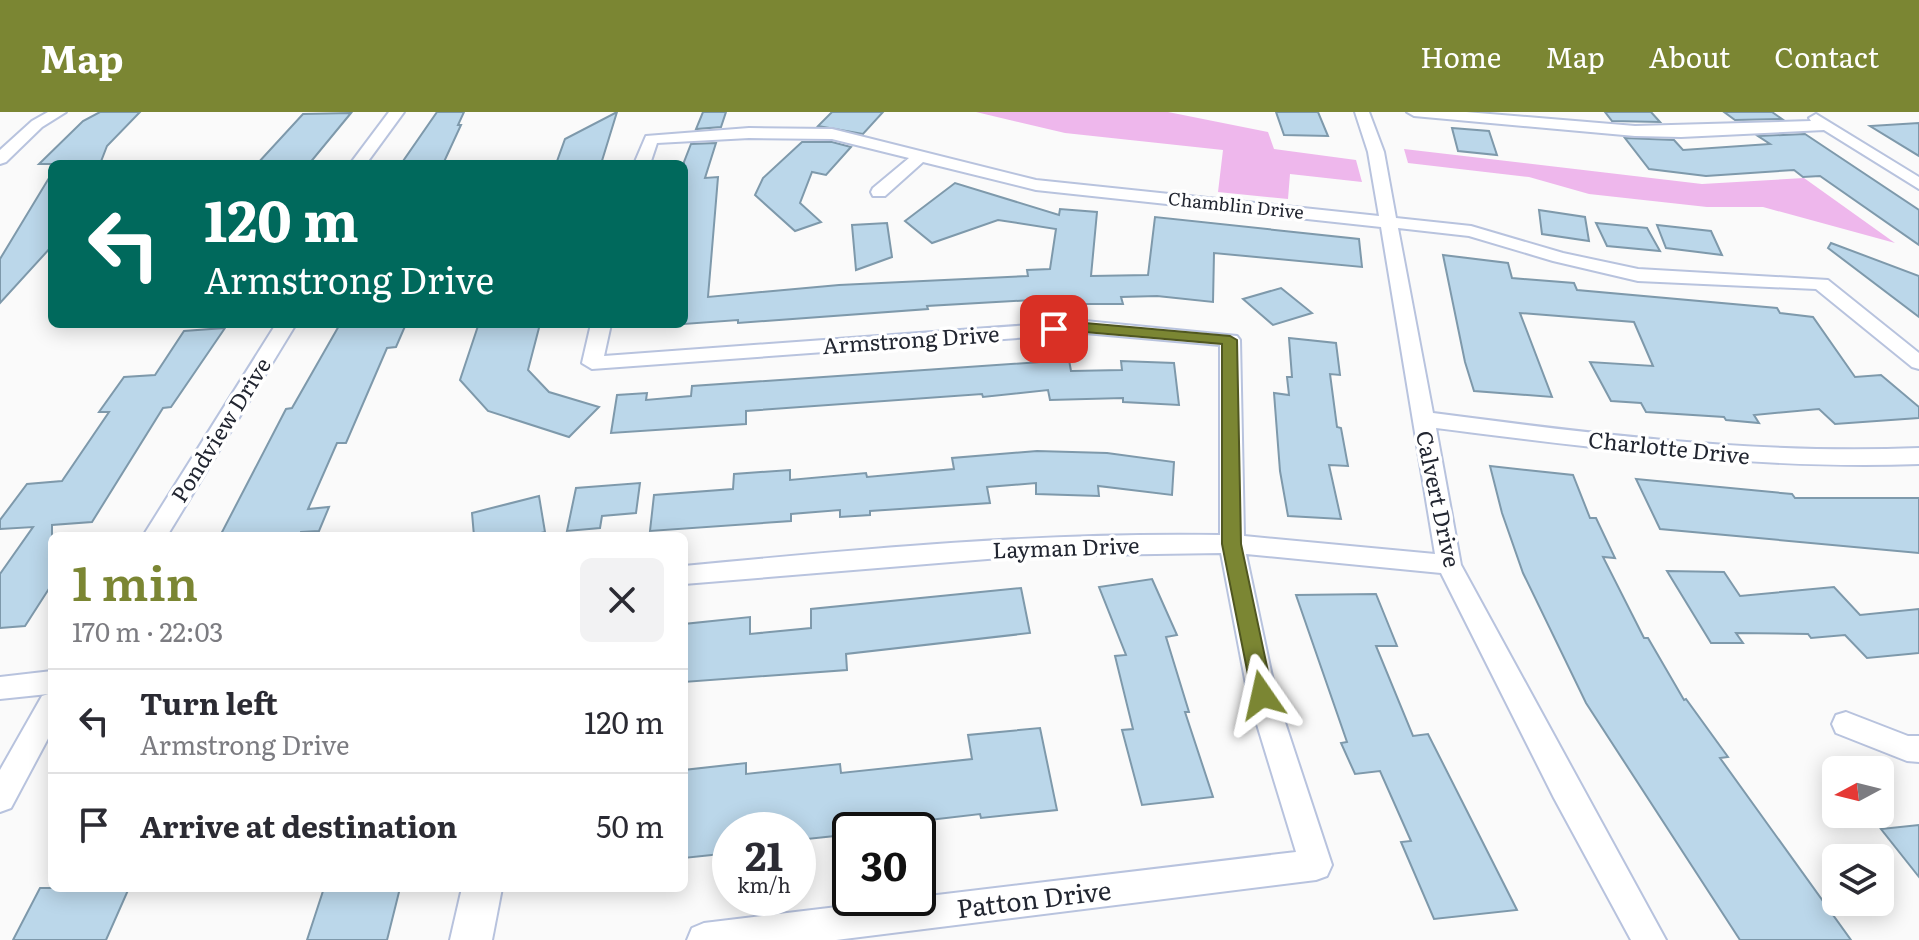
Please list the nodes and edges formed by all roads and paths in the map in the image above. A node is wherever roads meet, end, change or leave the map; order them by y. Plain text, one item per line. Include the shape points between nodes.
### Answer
1 (59, 112) edge
2 (397, 112) edge
3 (1362, 112) edge
4 (1414, 112) edge
5 (1808, 112) edge
6 (1560, 118) edge
7 (1828, 125) junction
8 (918, 158) junction
9 (0, 159) edge
10 (361, 160) edge
11 (643, 160) edge
12 (1919, 184) edge
13 (879, 192) dead end
14 (1386, 222) junction
15 (284, 328) edge
16 (600, 328) edge
17 (1919, 363) edge
18 (1421, 419) junction
19 (1919, 456) edge
20 (157, 532) edge
21 (1232, 544) junction
22 (1449, 565) junction
23 (688, 575) edge
24 (48, 682) edge
25 (0, 688) edge
26 (48, 711) edge
27 (1846, 724) dead end
28 (1919, 749) edge
29 (0, 798) edge
30 (481, 892) edge
31 (471, 940) edge
32 (704, 940) edge
33 (1649, 940) edge

1 - 9 street via 37,124
2 - 10 street
3 - 14 street, Calvert Drive via 1376,152
4 - 6 street
5 - 7 street
6 - 7 street via 1681,132
7 - 12 street
8 - 11 street, Chamblin Drive via 812,132 651,139
8 - 13 street
8 - 14 street, Chamblin Drive via 1036,185
14 - 17 street, Chamblin Drive via 1471,231 1638,275 1821,284
14 - 18 street, Calvert Drive
15 - 20 street, Pondview Drive
16 - 21 street, Armstrong Drive via 592,363 1085,327 1230,340
18 - 19 street, Charlotte Drive via 1713,455
18 - 22 street, Calvert Drive
21 - 22 street, Layman Drive
21 - 23 street, Layman Drive via 1055,546
21 - 32 street, Patton Drive via 1262,695 1316,865
22 - 33 street, Calvert Drive
24 - 25 street
26 - 29 street
27 - 28 street
30 - 31 street

